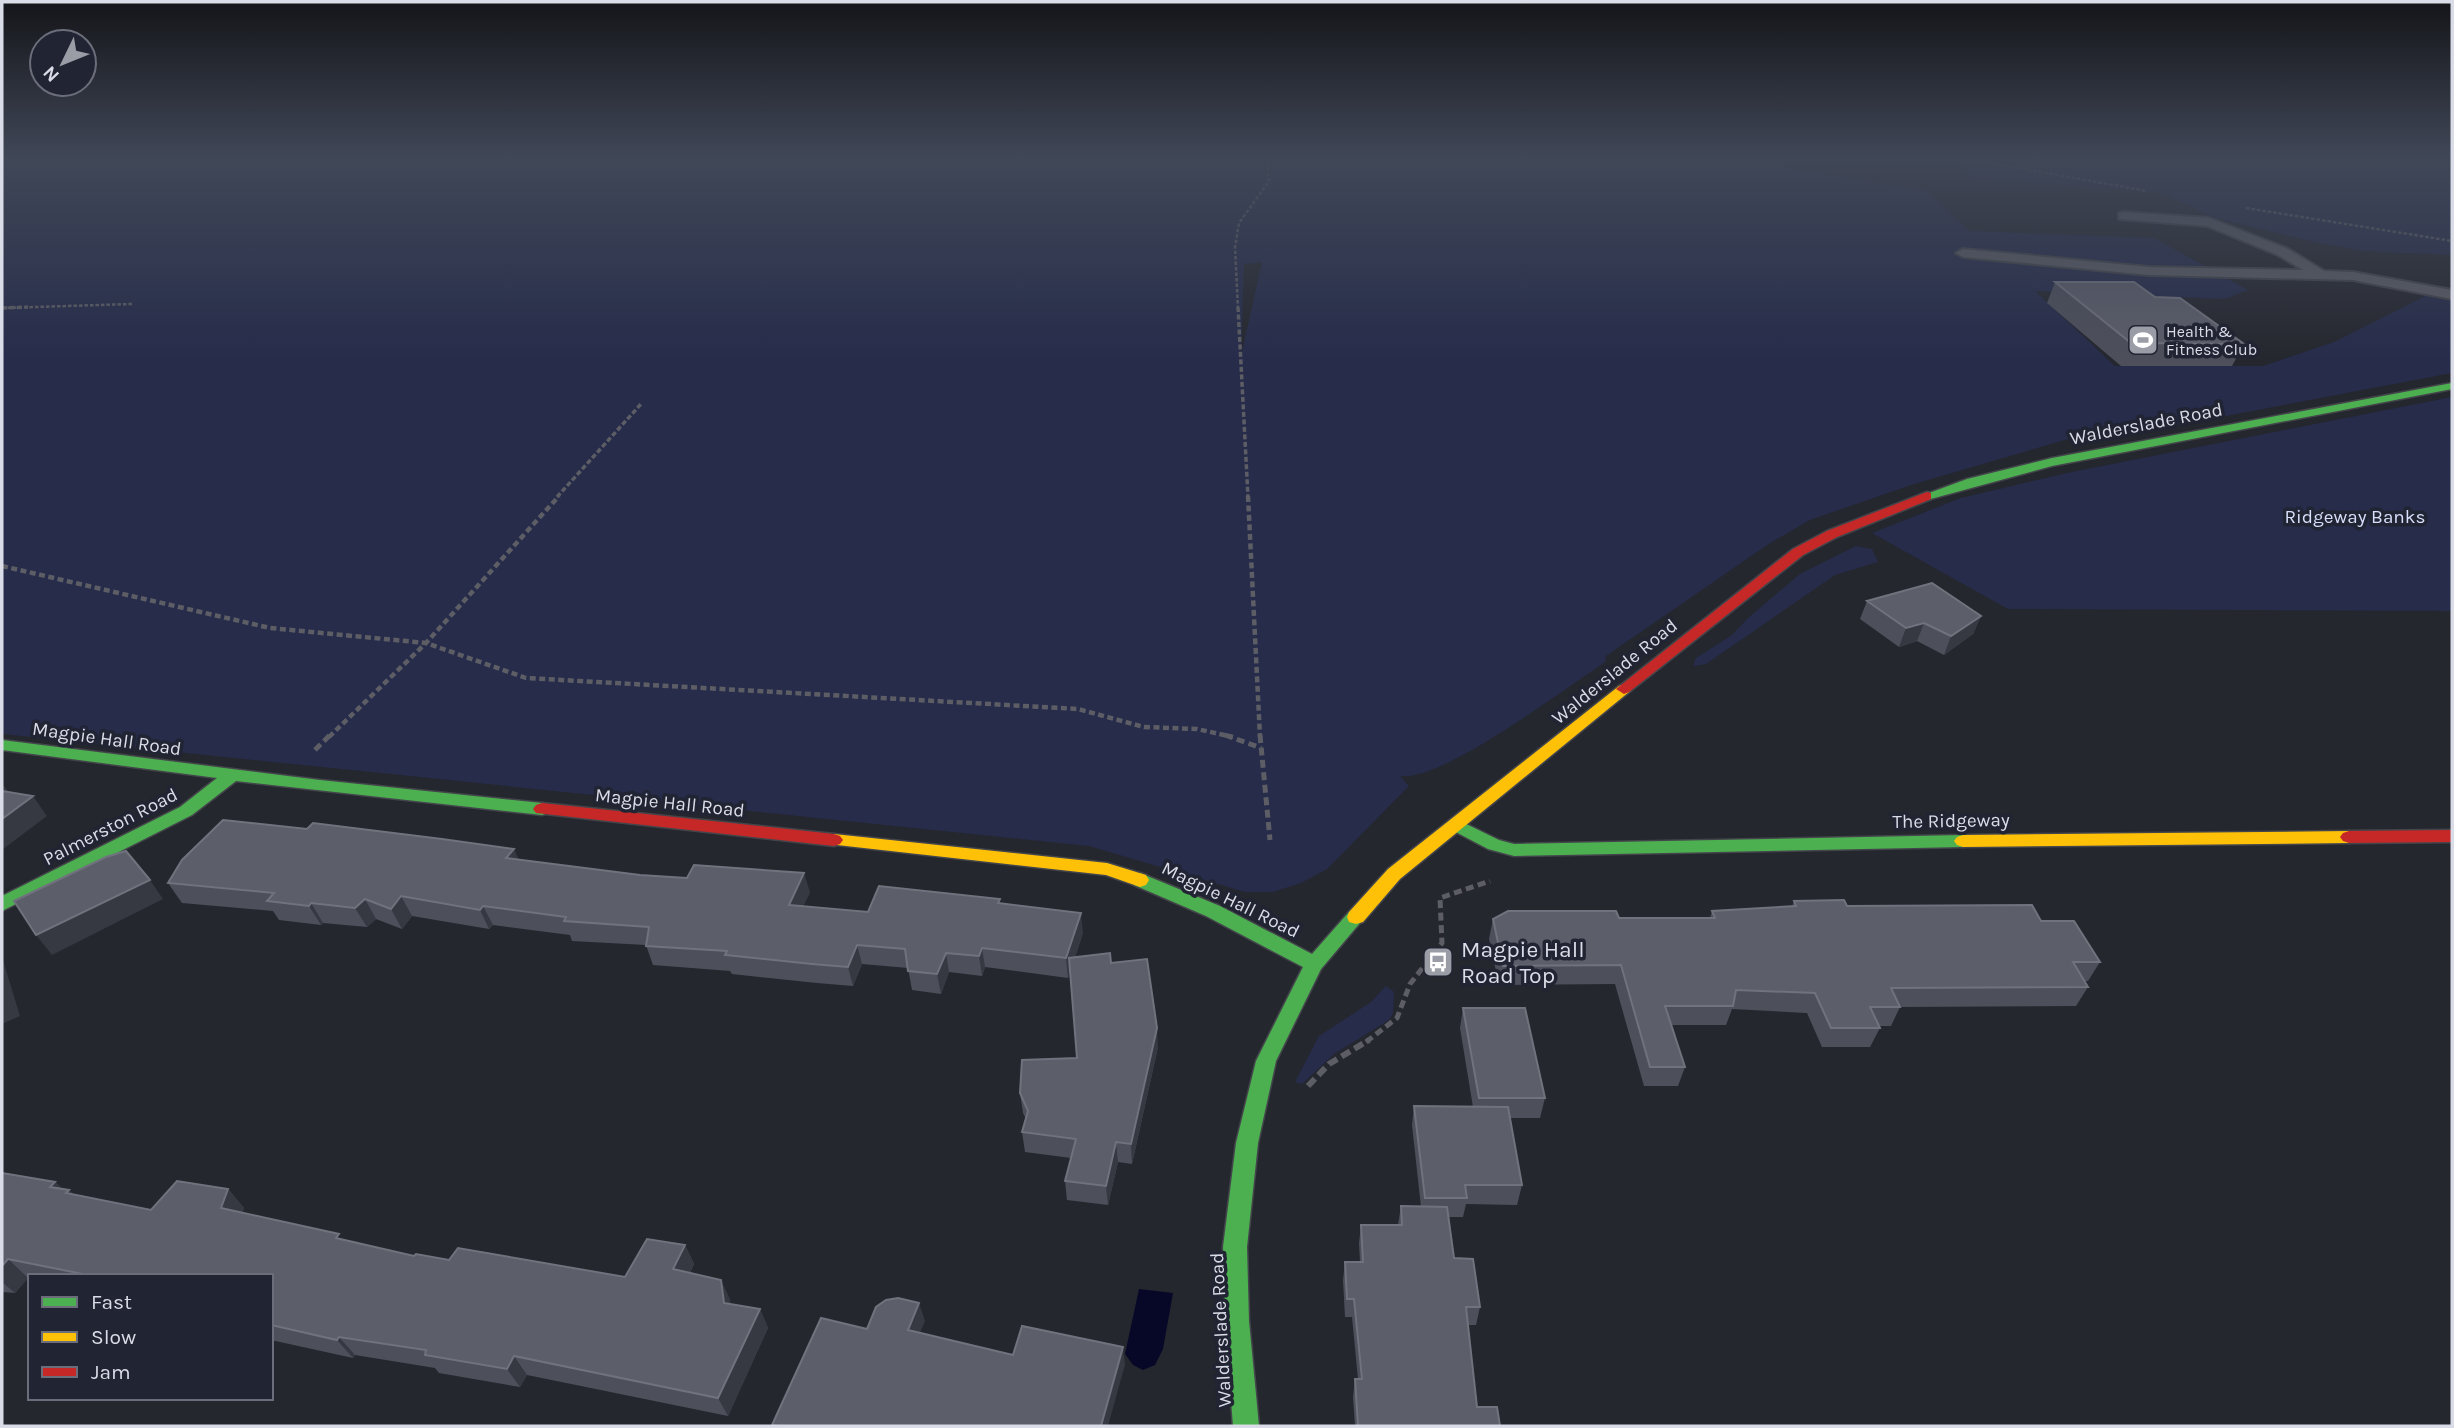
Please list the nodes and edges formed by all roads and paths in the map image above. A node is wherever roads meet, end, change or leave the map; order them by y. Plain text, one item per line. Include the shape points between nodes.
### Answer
1 (1238, 227) edge
2 (2220, 227) edge
3 (1963, 253) dead end
4 (2319, 274) junction
5 (2452, 295) edge
6 (132, 304) dead end
7 (2, 308) edge
8 (2452, 386) edge
9 (641, 404) dead end
10 (2, 566) edge
11 (426, 643) junction
12 (2, 745) edge
13 (1261, 748) junction
14 (231, 776) junction
15 (277, 781) junction
16 (1456, 825) junction
17 (2452, 836) edge
18 (1270, 840) dead end
19 (1500, 878) dead end
20 (2, 904) edge
21 (1314, 964) junction
22 (1301, 1096) dead end
23 (1246, 1426) edge

1 - 13 path via 1235,247
2 - 4 lane via 2283,252
3 - 4 lane via 2149,271
4 - 5 lane via 2373,278
6 - 7 path
8 - 16 street, Walderslade Road via 2052,462 1971,482 1832,534 1798,552 1715,616
9 - 11 path
10 - 11 path via 270,628
11 - 13 path via 526,678 1078,709 1144,727 1197,729 1238,737
11 - 15 path
12 - 14 street, Magpie Hall Road
13 - 18 path
14 - 15 street, Magpie Hall Road
14 - 20 street, Palmerston Road via 186,811
15 - 21 street, Magpie Hall Road via 1107,869 1196,903
16 - 17 street, The Ridgeway via 1514,850
16 - 21 street, Walderslade Road via 1394,874
19 - 22 path via 1440,898 1442,943 1410,985 1398,1017 1342,1052
21 - 23 street, Walderslade Road via 1266,1061 1247,1143 1235,1247

